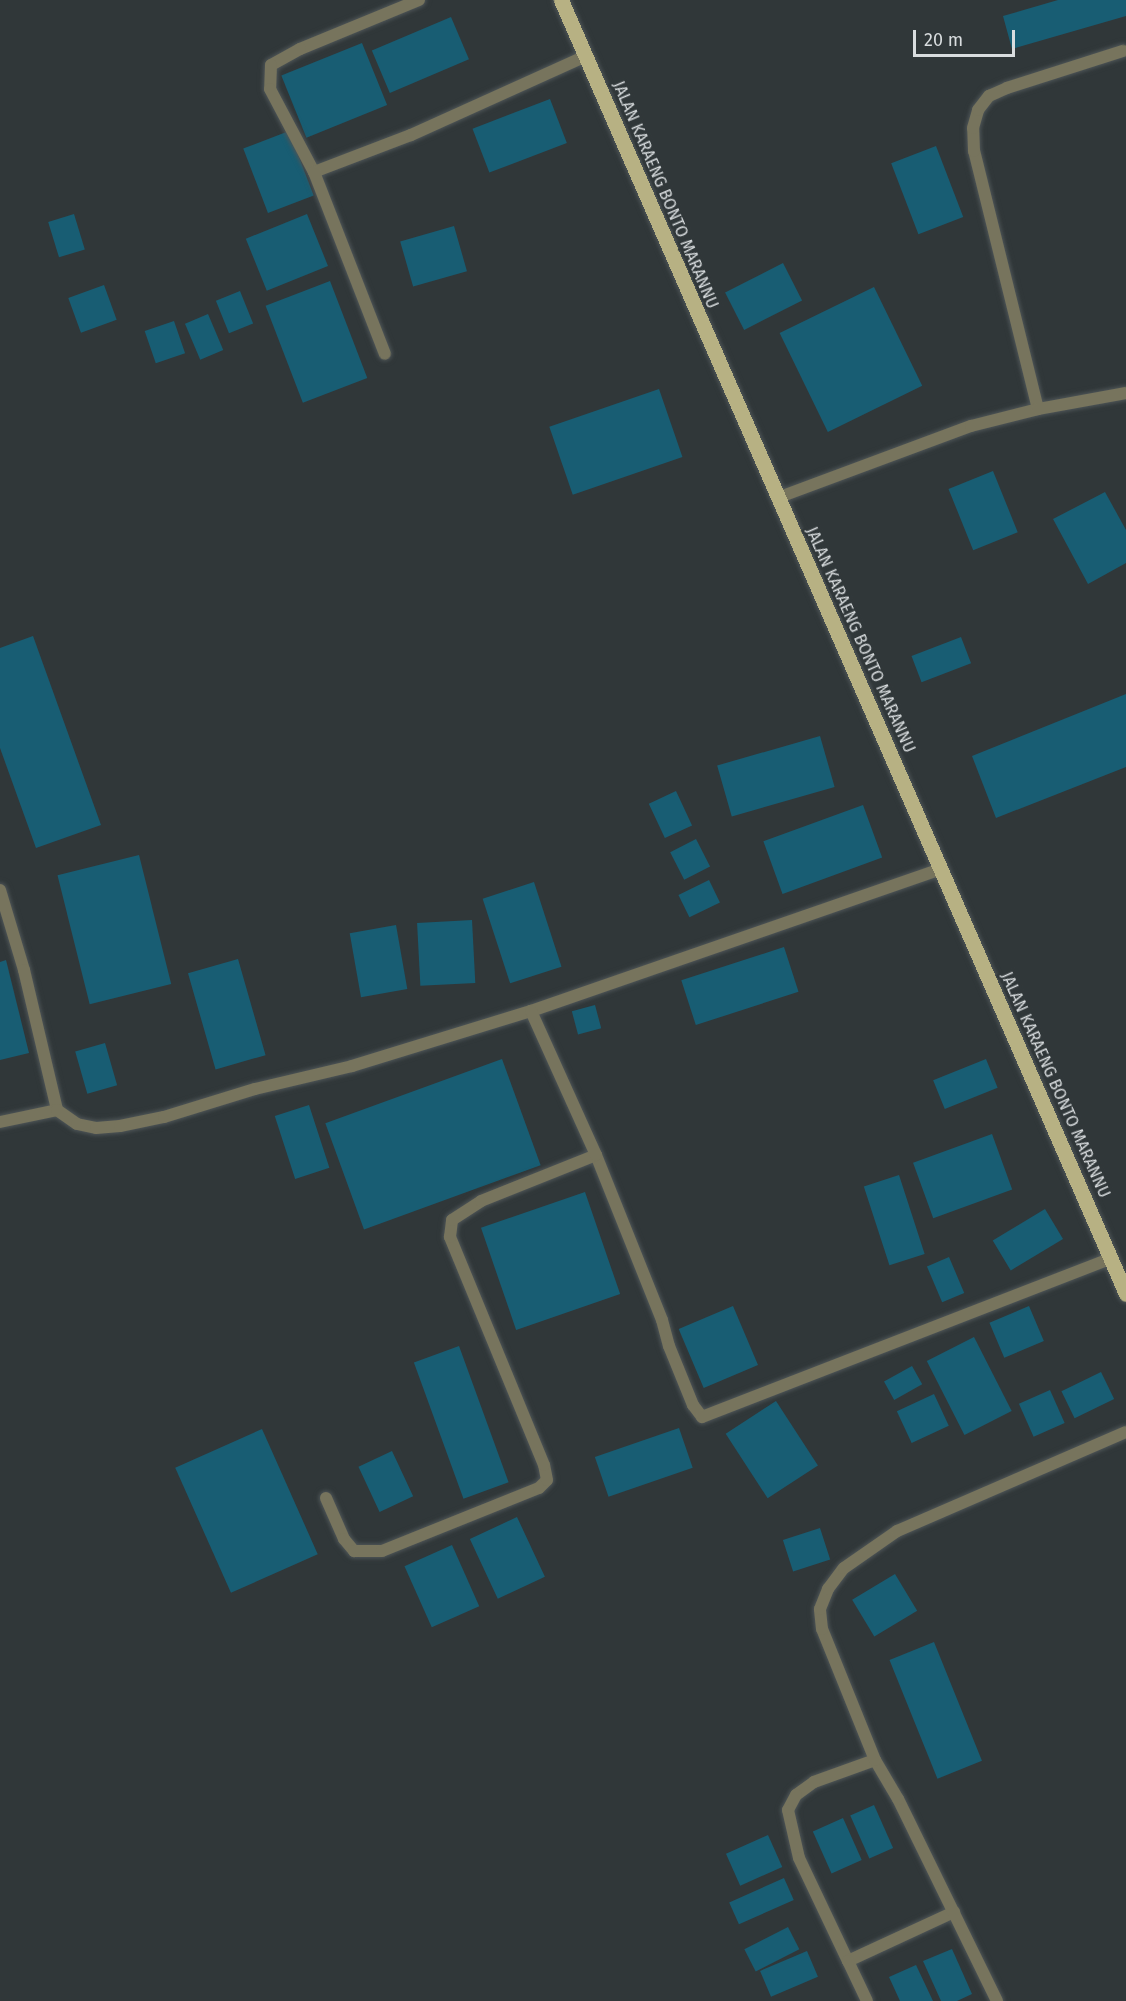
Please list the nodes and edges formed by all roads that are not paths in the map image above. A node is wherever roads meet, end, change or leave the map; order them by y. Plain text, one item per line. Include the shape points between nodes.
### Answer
1 (419, 0) edge
2 (561, 0) edge
3 (1123, 51) dead end
4 (586, 56) junction
5 (314, 172) junction
6 (385, 354) dead end
7 (1126, 393) edge
8 (1038, 410) junction
9 (777, 498) junction
10 (941, 869) junction
11 (0, 890) edge
12 (531, 1011) junction
13 (57, 1110) junction
14 (0, 1122) edge
15 (596, 1155) junction
16 (1111, 1258) junction
17 (1126, 1294) edge
18 (1126, 1432) edge
19 (326, 1498) dead end
20 (875, 1760) junction
21 (954, 1912) junction
22 (848, 1961) junction
23 (867, 2001) edge
24 (997, 2001) edge

1 - 5 street via 271,64 270,89
2 - 4 main road, JALAN KARAENG BONTO MARANNU
3 - 8 street via 989,96 978,110 973,128 974,151
4 - 5 street via 411,135
4 - 9 main road, JALAN KARAENG BONTO MARANNU
5 - 6 street
7 - 8 street
8 - 9 street via 971,426
9 - 10 main road, JALAN KARAENG BONTO MARANNU
10 - 12 street
10 - 16 main road, JALAN KARAENG BONTO MARANNU
11 - 13 street via 24,970
12 - 13 street via 352,1066 255,1089 164,1117 96,1128 77,1124
12 - 15 street
13 - 14 street
15 - 16 street via 669,1346 693,1405 702,1417
15 - 19 street via 481,1201 452,1220 450,1228 450,1237 547,1480 539,1488 382,1551 354,1551 344,1539
16 - 17 main road, JALAN KARAENG BONTO MARANNU
18 - 20 street via 929,1515 897,1531 844,1568 828,1589 820,1609 822,1629
20 - 21 street
20 - 22 street via 814,1782 796,1795 788,1810 799,1858
21 - 22 street
21 - 24 street
22 - 23 street

